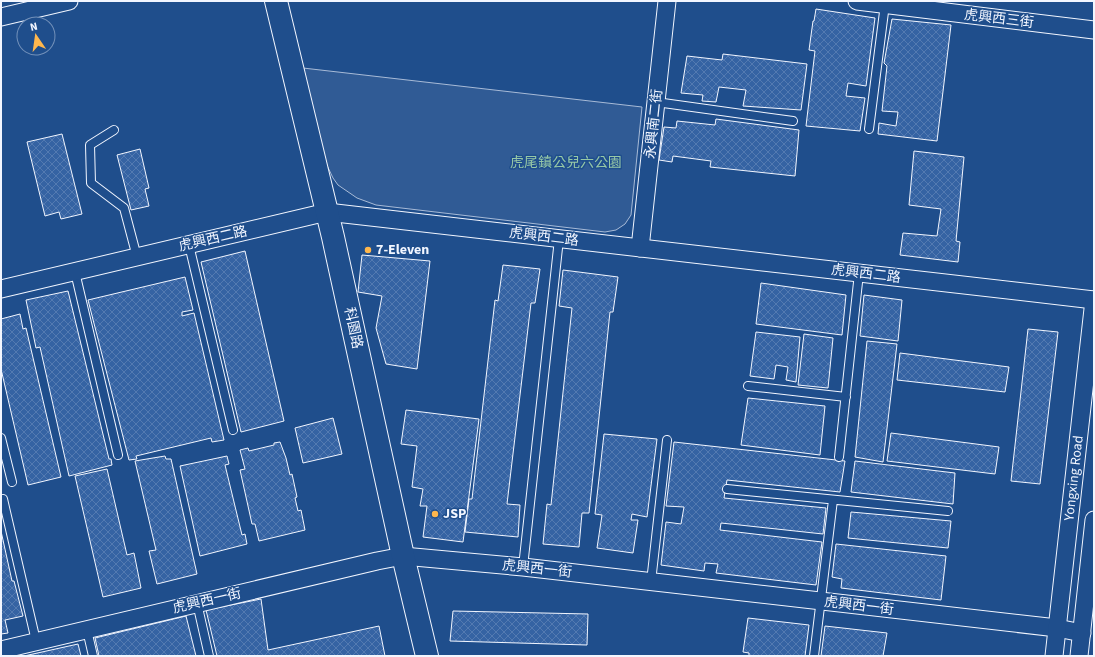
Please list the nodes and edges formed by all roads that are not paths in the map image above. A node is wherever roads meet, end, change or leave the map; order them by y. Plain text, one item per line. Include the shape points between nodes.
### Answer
1 (69, 1) edge
2 (276, 1) edge
3 (667, 1) edge
4 (857, 1) edge
5 (885, 4) junction
6 (1, 17) edge
7 (1094, 30) edge
8 (656, 102) junction
9 (793, 121) dead end
10 (869, 129) dead end
11 (114, 130) dead end
12 (327, 212) junction
13 (559, 239) junction
14 (189, 245) junction
15 (640, 248) junction
16 (137, 257) junction
17 (75, 272) junction
18 (859, 273) junction
19 (1, 289) edge
20 (1094, 300) edge
21 (748, 386) dead end
22 (846, 397) junction
23 (233, 430) dead end
24 (1, 438) edge
25 (667, 440) dead end
26 (118, 455) dead end
27 (839, 457) dead end
28 (12, 482) dead end
29 (727, 489) dead end
30 (3, 499) dead end
31 (833, 500) junction
32 (948, 511) dead end
33 (1094, 520) edge
34 (403, 556) junction
35 (523, 568) junction
36 (651, 582) junction
37 (820, 601) junction
38 (197, 604) junction
39 (1057, 628) junction
40 (87, 630) junction
41 (1082, 633) junction
42 (36, 642) junction
43 (1, 650) edge
44 (93, 656) edge
45 (209, 656) edge
46 (426, 656) edge
47 (814, 656) edge
48 (1054, 656) edge
49 (1079, 656) edge

1 - 6 street
2 - 12 street, 科園路
3 - 8 street, 永興南二街
4 - 5 street, 虎興西三街
5 - 7 street, 虎興西三街
5 - 10 lane
8 - 9 lane
8 - 15 street, 永興南二街
11 - 16 lane via 90,145 91,183 124,208
12 - 13 street, 虎興西二路
12 - 14 street, 虎興西二路
12 - 34 street, 科園路
13 - 15 street, 虎興西二路
13 - 35 lane
14 - 16 street, 虎興西二路
14 - 23 lane
15 - 18 street, 虎興西二路
16 - 17 street, 虎興西二路
17 - 19 street, 虎興西二路
17 - 26 lane
18 - 20 street, 虎興西二路
18 - 22 lane
20 - 39 street, Yongxing Road
21 - 22 lane
22 - 27 lane
24 - 28 lane
25 - 36 lane
29 - 31 lane
30 - 42 lane
31 - 32 lane
31 - 37 lane
33 - 41 street, Yongxing Road
34 - 35 street, 虎興西一街
34 - 38 street, 虎興西一街
34 - 46 street, 科園路
35 - 36 street, 虎興西一街
36 - 37 street, 虎興西一街
37 - 39 street, 虎興西一街
37 - 47 lane
38 - 40 street, 虎興西一街
38 - 45 lane
39 - 41 street, 虎興西一街
39 - 48 street, Yongxing Road
40 - 42 street, 虎興西一街
40 - 44 lane
41 - 49 street, Yongxing Road
42 - 43 street, 虎興西一街

